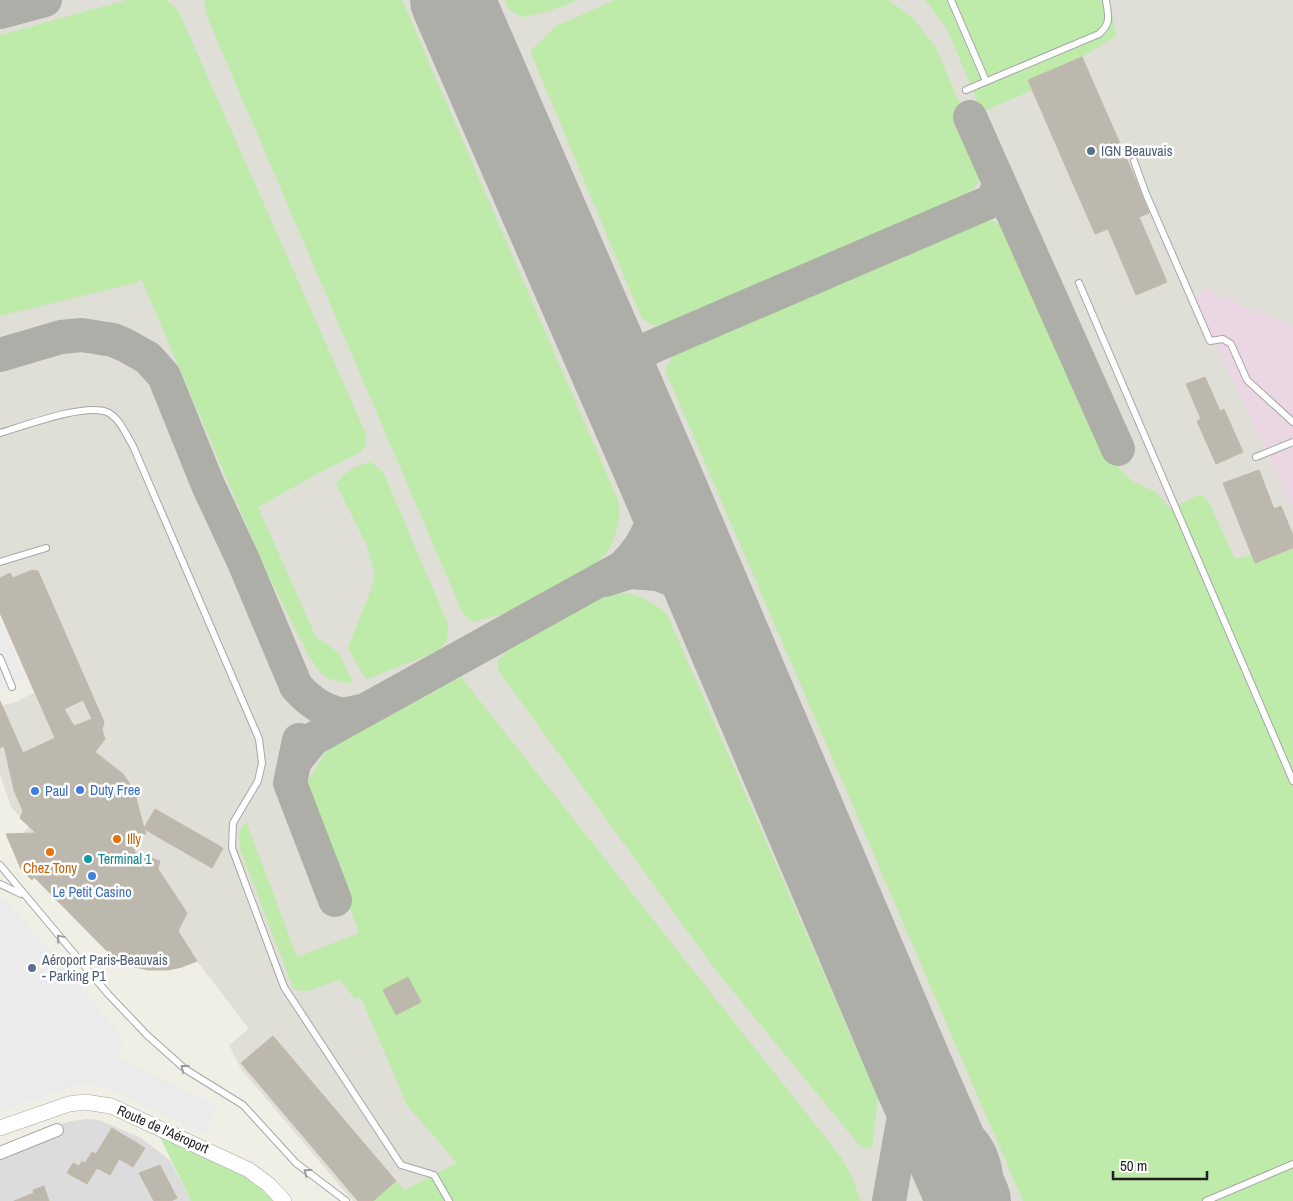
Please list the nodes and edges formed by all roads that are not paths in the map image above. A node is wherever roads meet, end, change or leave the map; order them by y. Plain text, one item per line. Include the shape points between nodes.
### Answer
1 (951, 0) edge
2 (1106, 0) edge
3 (986, 81) junction
4 (966, 90) dead end
5 (1134, 161) dead end
6 (1079, 283) dead end
7 (1293, 422) edge
8 (0, 433) edge
9 (1293, 442) edge
10 (1256, 457) dead end
11 (46, 548) dead end
12 (0, 562) edge
13 (0, 658) edge
14 (12, 687) dead end
15 (1293, 780) edge
16 (0, 866) edge
17 (0, 884) edge
18 (28, 900) junction
19 (0, 1128) edge
20 (57, 1130) dead end
21 (0, 1153) edge
22 (1293, 1164) edge
23 (284, 1201) edge
24 (346, 1201) edge
25 (449, 1201) edge
26 (1206, 1201) edge

1 - 3 lane
2 - 3 lane via 1109,21 1099,34
3 - 4 lane
5 - 7 lane via 1210,341 1222,339 1231,344 1247,380
6 - 15 lane
8 - 25 lane via 77,411 93,410 107,412 117,420 133,446 259,739 262,763 258,781 233,823 232,848 284,988 401,1165 434,1175
9 - 10 lane
11 - 12 lane
13 - 14 lane
16 - 18 lane
17 - 18 lane
24 -> 18 lane via 296,1163 242,1105 195,1076 162,1049 108,994
19 - 23 street, Route de l'Aéroport via 69,1104 85,1102 111,1106 249,1170
20 - 21 street
22 - 26 lane

